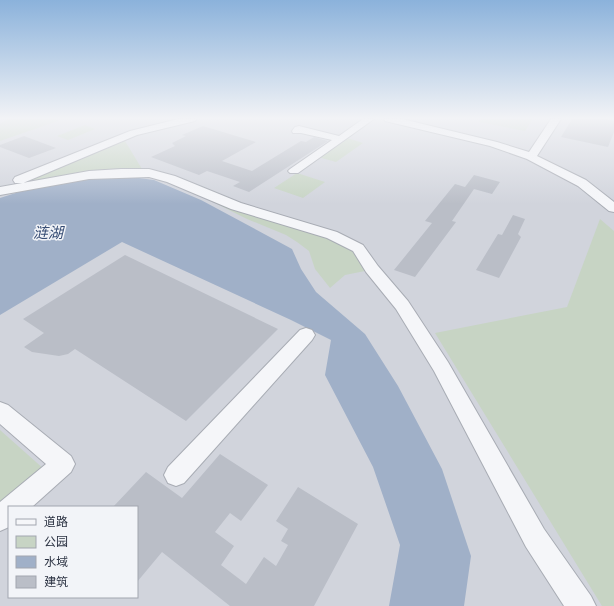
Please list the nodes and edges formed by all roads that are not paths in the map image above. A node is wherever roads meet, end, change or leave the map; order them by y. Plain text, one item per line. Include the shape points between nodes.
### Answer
1 (99, 147) edge
2 (329, 147) edge
3 (502, 147) edge
4 (537, 147) edge
5 (530, 157) junction
6 (294, 171) dead end
7 (0, 188) edge
8 (0, 191) edge
9 (614, 208) edge
10 (306, 336) dead end
11 (0, 411) edge
12 (176, 475) dead end
13 (14, 506) edge
14 (8, 512) edge
15 (0, 518) edge
16 (581, 606) edge

1 - 7 street
2 - 6 street
3 - 5 street
4 - 5 street
5 - 9 street via 582,183
8 - 16 street via 89,175 149,173 171,179 236,206 332,235 358,248 402,305 437,361 535,538
10 - 12 street
11 - 13 street via 63,464
14 - 15 street

